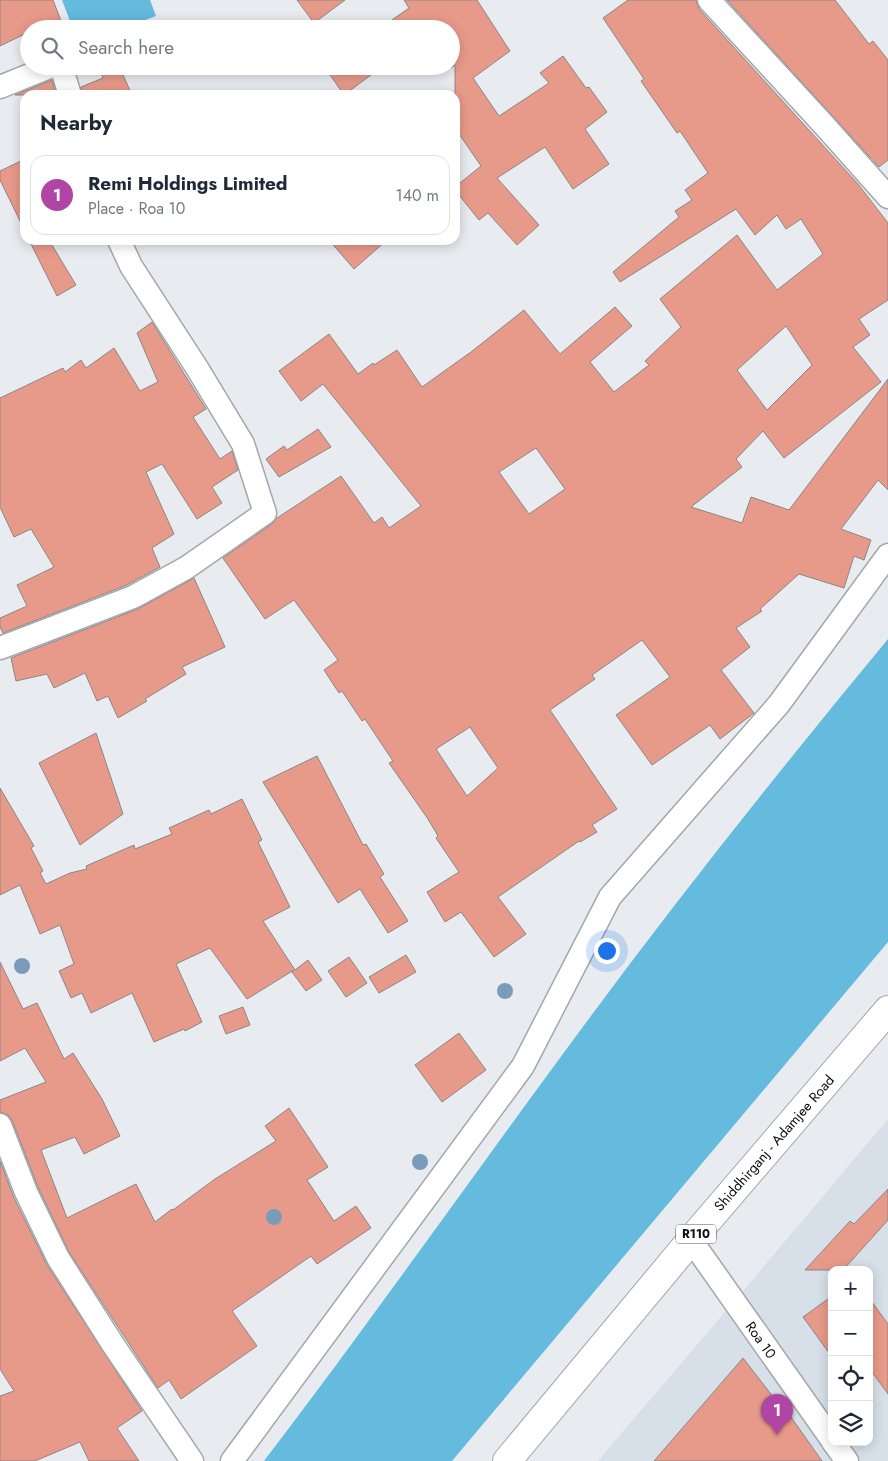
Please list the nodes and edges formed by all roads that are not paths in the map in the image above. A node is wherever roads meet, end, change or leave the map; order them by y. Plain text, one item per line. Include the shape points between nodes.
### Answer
1 (710, 0) edge
2 (30, 75) edge
3 (64, 75) edge
4 (0, 87) edge
5 (68, 90) edge
6 (888, 197) edge
7 (121, 245) edge
8 (888, 555) edge
9 (0, 648) edge
10 (888, 1010) edge
11 (0, 1125) edge
12 (691, 1240) junction
13 (828, 1434) edge
14 (836, 1446) edge
15 (192, 1461) edge
16 (232, 1461) edge
17 (507, 1461) edge
18 (846, 1461) edge

1 - 6 street
2 - 4 street
3 - 5 street
7 - 9 street via 131,266 243,444 265,513 186,568 134,597
8 - 16 street via 779,704 610,898 523,1066
10 - 12 main road, Shiddhirganj - Adamjee Road / R110
11 - 15 street via 26,1192 58,1258
12 - 13 street, Roa 10
12 - 17 main road, Shiddhirganj - Adamjee Road / R110
14 - 18 street, Roa 10

